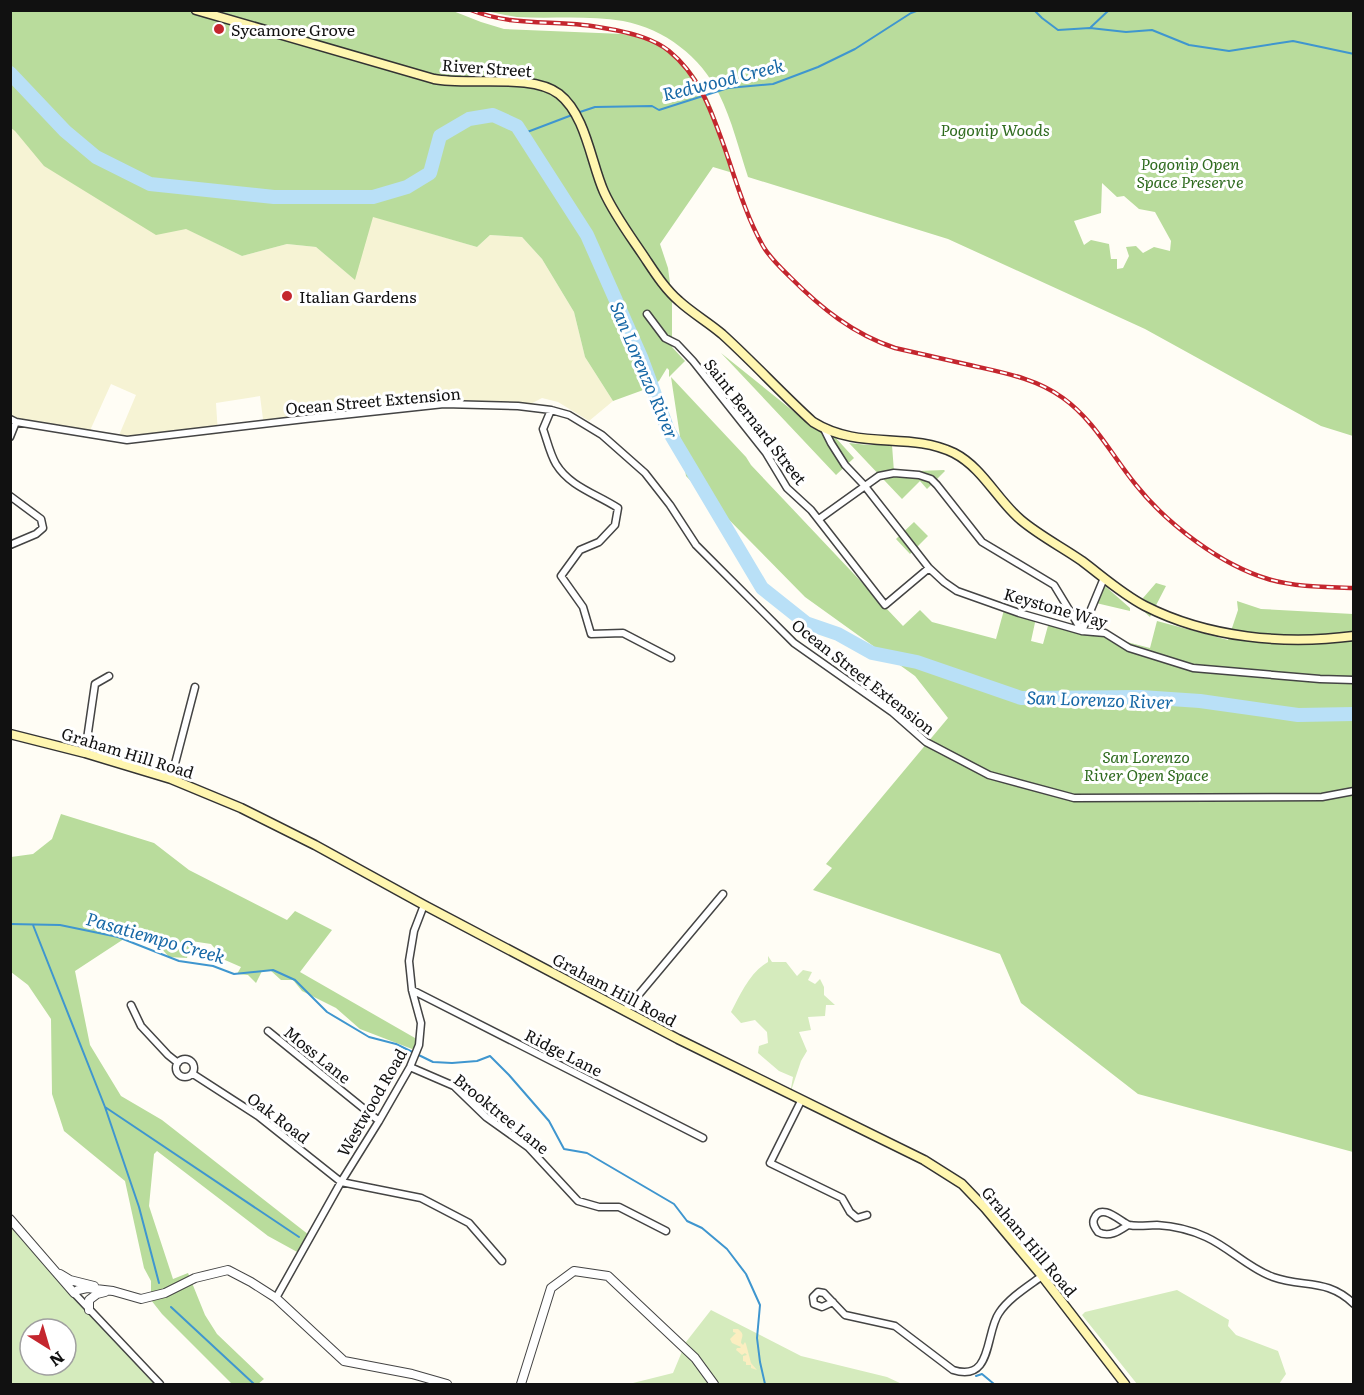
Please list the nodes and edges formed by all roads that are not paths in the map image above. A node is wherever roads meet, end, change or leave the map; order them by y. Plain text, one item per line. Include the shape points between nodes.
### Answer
1 (196, 10) edge
2 (647, 314) dead end
3 (551, 410) junction
4 (13, 421) edge
5 (824, 429) junction
6 (10, 438) edge
7 (864, 485) junction
8 (10, 495) edge
9 (819, 519) junction
10 (10, 545) edge
11 (929, 568) junction
12 (1104, 578) junction
13 (1082, 631) junction
14 (1353, 636) edge
15 (671, 658) dead end
16 (109, 676) dead end
17 (1353, 680) edge
18 (195, 687) dead end
19 (10, 734) edge
20 (85, 753) junction
21 (171, 779) junction
22 (1353, 791) edge
23 (723, 894) dead end
24 (424, 905) junction
25 (412, 990) junction
26 (131, 1005) dead end
27 (625, 1011) junction
28 (268, 1031) dead end
29 (178, 1063) junction
30 (410, 1067) junction
31 (193, 1074) junction
32 (801, 1101) junction
33 (379, 1121) junction
34 (703, 1138) dead end
35 (340, 1182) junction
36 (867, 1215) dead end
37 (10, 1219) edge
38 (1128, 1224) junction
39 (666, 1231) dead end
40 (502, 1261) dead end
41 (52, 1269) junction
42 (1042, 1276) junction
43 (113, 1291) junction
44 (74, 1293) junction
45 (276, 1298) junction
46 (833, 1302) dead end
47 (1353, 1304) edge
48 (88, 1310) junction
49 (160, 1384) edge
50 (447, 1384) edge
51 (521, 1384) edge
52 (714, 1384) edge
53 (1125, 1384) edge

1 - 5 main road, River Street via 441,80 521,82 559,94 578,121 603,191 646,260 677,299 722,334 799,410
2 - 9 street, Saint Bernard Street via 665,338 677,344 693,362 766,453 787,488
3 - 4 street, Ocean Street Extension via 444,404 127,440
3 - 15 street via 543,429 556,465 575,484 618,507 615,525 599,542 580,550 561,576 583,607 591,634 623,633
3 - 22 street, Ocean Street Extension via 602,435 645,474 696,545 794,643 892,712 926,742 989,775 1074,798 1322,797
4 - 6 street
5 - 7 street, Keystone Way via 845,465
5 - 12 main road via 857,439 926,444 953,453 975,468 1020,519
7 - 9 street
7 - 11 street, Keystone Way
7 - 13 street via 894,473 931,479 981,542 1054,585
8 - 10 street via 41,519 43,528
9 - 11 street, Saint Bernard Street via 885,604
11 - 13 street, Keystone Way via 957,591
12 - 13 street
12 - 14 main road via 1145,606 1215,631 1290,640
13 - 17 street, Keystone Way via 1105,633 1129,648 1193,668
16 - 20 street via 95,684
18 - 21 street
19 - 20 main road, Graham Hill Road
20 - 21 main road, Graham Hill Road
21 - 24 main road, Graham Hill Road via 251,812
23 - 27 street
24 - 25 street, Westwood Road via 409,961
24 - 27 main road, Graham Hill Road
25 - 30 street, Westwood Road via 422,1023
25 - 34 street, Ridge Lane
26 - 29 street, Oak Road via 141,1026
27 - 32 main road, Graham Hill Road
28 - 33 street, Moss Lane
29 - 31 street, Oak Road via 181,1076
29 - 31 street, Oak Road via 191,1060
30 - 33 street, Westwood Road
30 - 39 street, Brooktree Lane via 454,1086 486,1117 528,1148 578,1201 618,1207
31 - 35 street, Oak Road via 258,1116
32 - 36 street via 770,1163 842,1198 857,1218
32 - 42 main road, Graham Hill Road via 924,1160 962,1184
33 - 35 street, Westwood Road
35 - 40 street, Oak Road via 421,1198 469,1223
35 - 45 street, Westwood Road
37 - 41 street
38 - 38 street via 1106,1235 1095,1228 1094,1218 1109,1213
38 - 47 street via 1196,1233 1255,1269 1274,1277 1323,1285
41 - 43 street via 70,1281
41 - 44 street
42 - 46 street via 1006,1303 993,1323 984,1359 977,1367 960,1373 895,1326 845,1315
42 - 53 main road, Graham Hill Road
43 - 44 street via 87,1288
43 - 45 street via 141,1299 228,1270
43 - 48 street via 89,1300
44 - 48 street
45 - 50 street via 344,1361
48 - 49 street
51 - 52 street via 551,1288 574,1271 608,1276 695,1358

